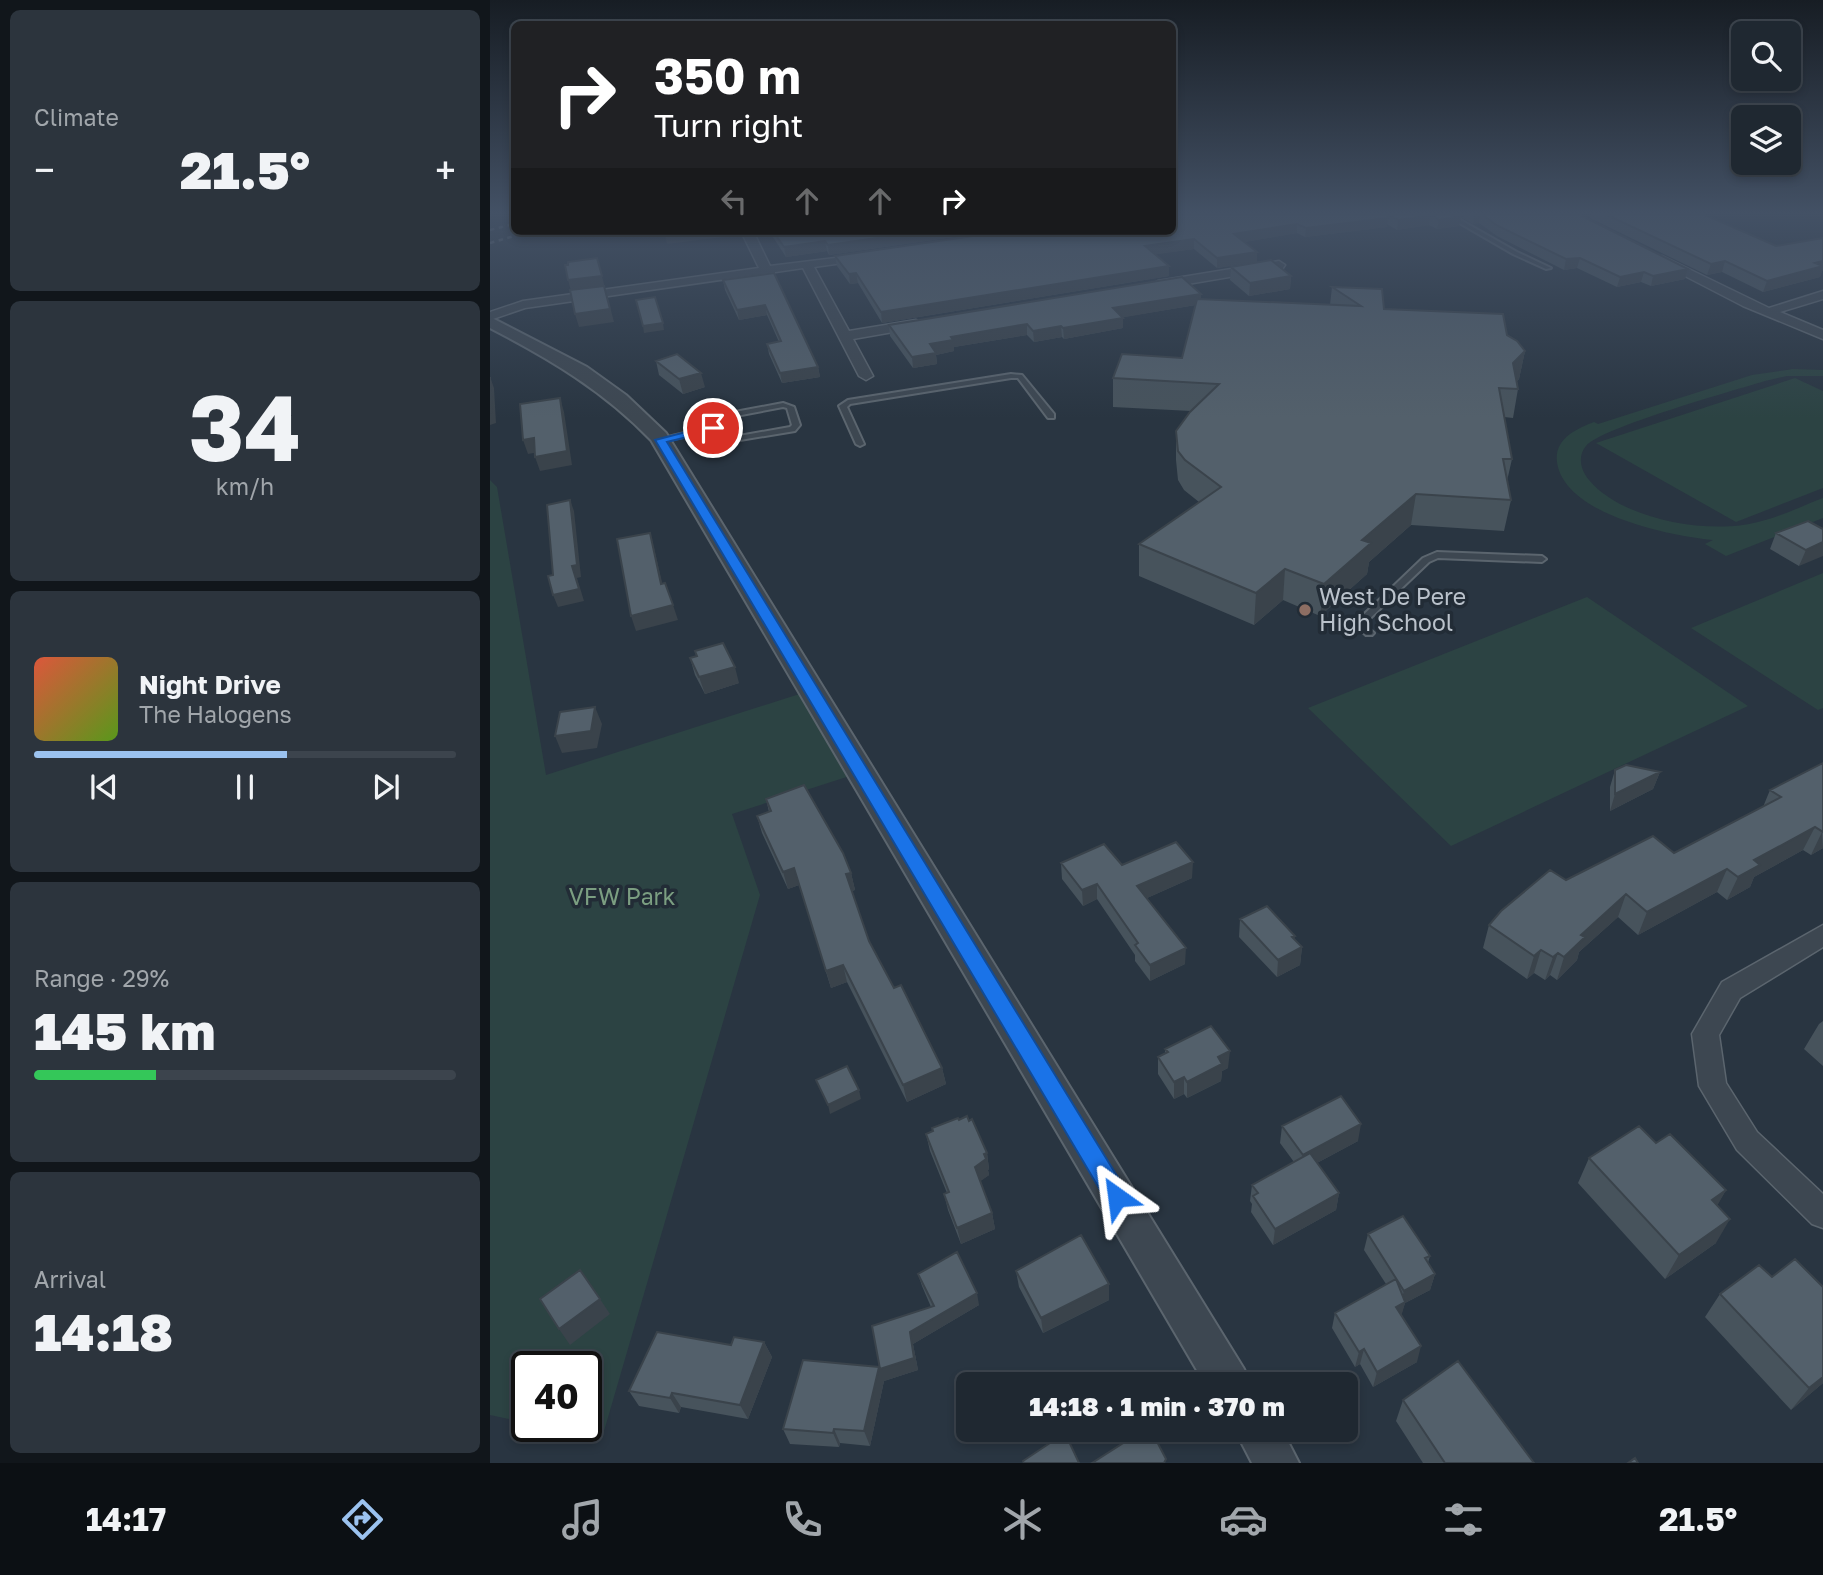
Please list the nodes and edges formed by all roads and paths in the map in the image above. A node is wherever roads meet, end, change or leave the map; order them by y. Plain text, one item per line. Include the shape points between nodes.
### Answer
1 (681, 282) edge
2 (817, 282) edge
3 (1172, 282) edge
4 (1708, 282) edge
5 (1143, 287) edge
6 (1823, 295) edge
7 (1768, 312) junction
8 (490, 316) edge
9 (490, 322) edge
10 (927, 322) edge
11 (1823, 335) edge
12 (845, 336) junction
13 (866, 376) dead end
14 (1051, 416) dead end
15 (713, 428) junction
16 (660, 440) junction
17 (860, 444) dead end
18 (1542, 559) dead end
19 (1369, 633) dead end
20 (1823, 935) edge
21 (1823, 1214) edge
22 (1222, 1372) edge
23 (1264, 1442) edge
24 (1277, 1463) edge

1 - 8 street via 523,305
2 - 12 street
3 - 5 street
4 - 7 street
6 - 7 street
7 - 11 street
9 - 16 street via 579,367 631,407
10 - 12 street
12 - 13 street
14 - 17 lane via 1020,376 1011,376 848,402 843,406
15 - 15 lane via 716,439 722,441 796,425 790,407 783,405 719,416 711,419
15 - 16 lane
16 - 22 street
18 - 19 lane via 1437,555 1426,560 1359,624
20 - 21 street via 1731,990 1705,1034 1713,1086 1747,1141
23 - 24 street

